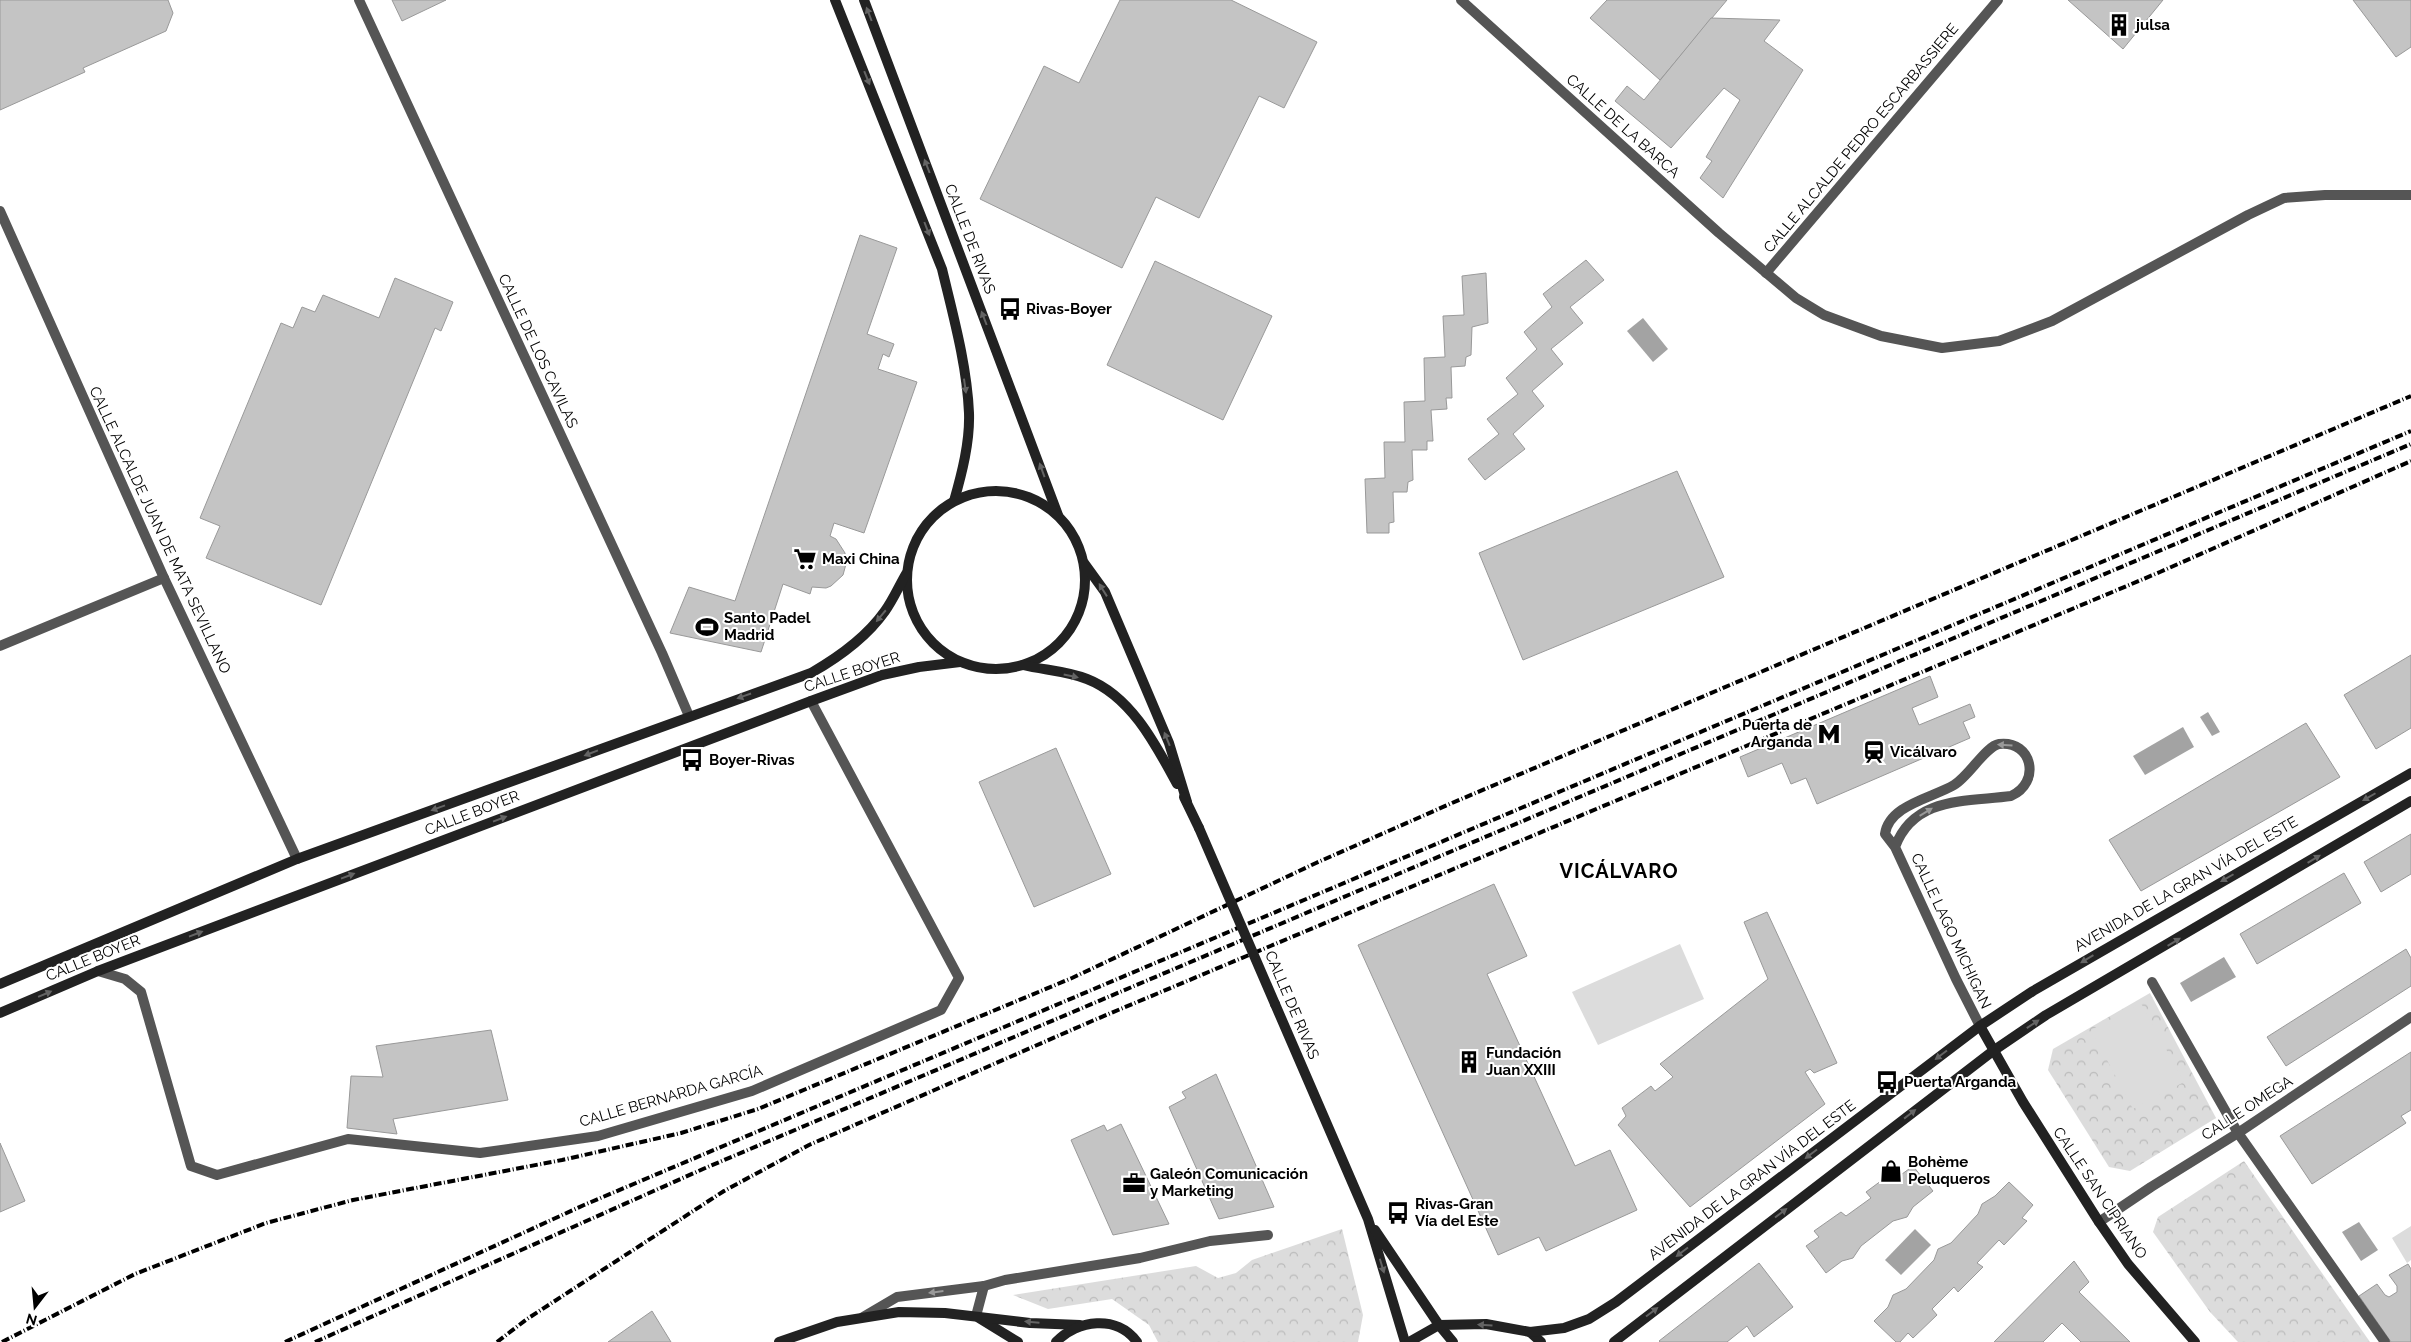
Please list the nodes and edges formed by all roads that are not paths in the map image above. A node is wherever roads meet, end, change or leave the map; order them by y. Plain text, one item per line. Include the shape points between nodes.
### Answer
1 (359, 0) edge
2 (835, 0) edge
3 (864, 0) edge
4 (1461, 0) edge
5 (1998, 0) edge
6 (2411, 195) edge
7 (1, 216) edge
8 (1766, 273) junction
9 (954, 501) junction
10 (1058, 516) junction
11 (1084, 563) junction
12 (906, 574) junction
13 (164, 578) junction
14 (0, 646) edge
15 (960, 662) junction
16 (1023, 665) junction
17 (811, 700) junction
18 (689, 716) junction
19 (2411, 773) edge
20 (1187, 802) junction
21 (2411, 802) edge
22 (1895, 847) junction
23 (297, 859) junction
24 (98, 971) junction
25 (2152, 982) dead end
26 (0, 984) edge
27 (0, 1013) edge
28 (2411, 1017) edge
29 (1980, 1026) junction
30 (1993, 1051) junction
31 (2238, 1133) junction
32 (1368, 1219) junction
33 (2099, 1222) junction
34 (1268, 1235) dead end
35 (984, 1286) junction
36 (976, 1316) junction
37 (863, 1317) junction
38 (1080, 1325) junction
39 (1439, 1325) junction
40 (1530, 1332) junction
41 (779, 1342) edge
42 (1018, 1342) edge
43 (1056, 1342) edge
44 (1137, 1342) edge
45 (1407, 1342) edge
46 (1453, 1342) edge
47 (1541, 1342) edge
48 (1614, 1342) edge
49 (2195, 1342) edge
50 (2385, 1342) edge

1 - 18 street, CALLE DE LOS CAVILAS
2 -> 9 main road via 939,260 951,305 969,414 962,472
10 -> 3 main road, CALLE DE RIVAS
4 - 8 street, CALLE DE LA BARCA
5 - 8 street, CALLE ALCALDE PEDRO ESCARBASSIERE
6 - 8 street, CALLE DE LA BARCA via 2284,198 2052,321 1999,341 1942,348 1854,328 1796,298
7 - 13 street, CALLE ALCALDE JUAN DE MATA SEVILLANO
9 - 10 main road via 981,492 1009,492 1036,500
9 - 12 main road via 941,509 920,531 908,559
10 - 11 main road via 1074,538
11 - 16 main road via 1084,595 1073,626 1052,650
20 -> 11 main road, CALLE DE RIVAS via 1169,743 1106,592
12 - 15 main road via 910,607 921,630 938,649
12 -> 18 main road, CALLE BOYER via 885,611 862,638 835,659 811,673
13 - 14 street
13 - 23 street, CALLE ALCALDE JUAN DE MATA SEVILLANO
15 - 16 main road via 991,670
15 - 17 main road, CALLE BOYER via 882,675
16 -> 20 main road, CALLE DE RIVAS via 1087,679 1120,699 1157,748
24 -> 17 main road, CALLE BOYER
17 - 24 street, CALLE BERNARDA GARCÍA via 959,978 941,1010 752,1092 598,1136 480,1153 348,1139 217,1174 192,1166 141,992 125,979
18 -> 23 main road, CALLE BOYER
19 -> 29 main road, AVENIDA DE LA GRAN VÍA DEL ESTE via 2086,959
20 - 32 main road, CALLE DE RIVAS, bridge
30 -> 21 main road via 2046,1015
22 -> 22 street, CALLE LAGO MICHIGAN via 1900,833 1910,822 1932,808 1952,801 2018,793 2030,778 2030,768 2023,752 2007,744 1996,744 1954,785 1894,815 1886,826 1885,834
22 - 29 street, CALLE LAGO MICHIGAN
23 - 26 main road, CALLE BOYER
27 -> 24 main road, CALLE BOYER
25 - 31 street
28 - 31 street, CALLE OMEGA
29 - 30 main road
29 -> 40 main road, AVENIDA DE LA GRAN VÍA DEL ESTE via 1616,1302 1589,1319 1564,1328
30 - 33 main road, CALLE SAN CIPRIANO
48 -> 30 main road
31 - 33 street, CALLE OMEGA
31 - 50 street
32 - 39 main road, CALLE DE RIVAS
32 -> 45 main road, CALLE DE RIVAS
33 - 49 main road, CALLE SAN CIPRIANO via 2128,1264
34 - 35 street via 1210,1241 1140,1258
35 - 36 street
35 -> 37 street via 897,1297
36 - 37 main road via 899,1312
38 -> 36 main road
36 - 42 main road
37 - 41 main road via 837,1322
38 - 43 main road
38 - 44 main road via 1110,1324
40 -> 39 main road, AVENIDA DE LA GRAN VÍA DEL ESTE via 1486,1324
39 - 45 main road, AVENIDA DE LA GRAN VÍA DEL ESTE
39 - 46 main road, CALLE DE RIVAS
40 - 47 main road

